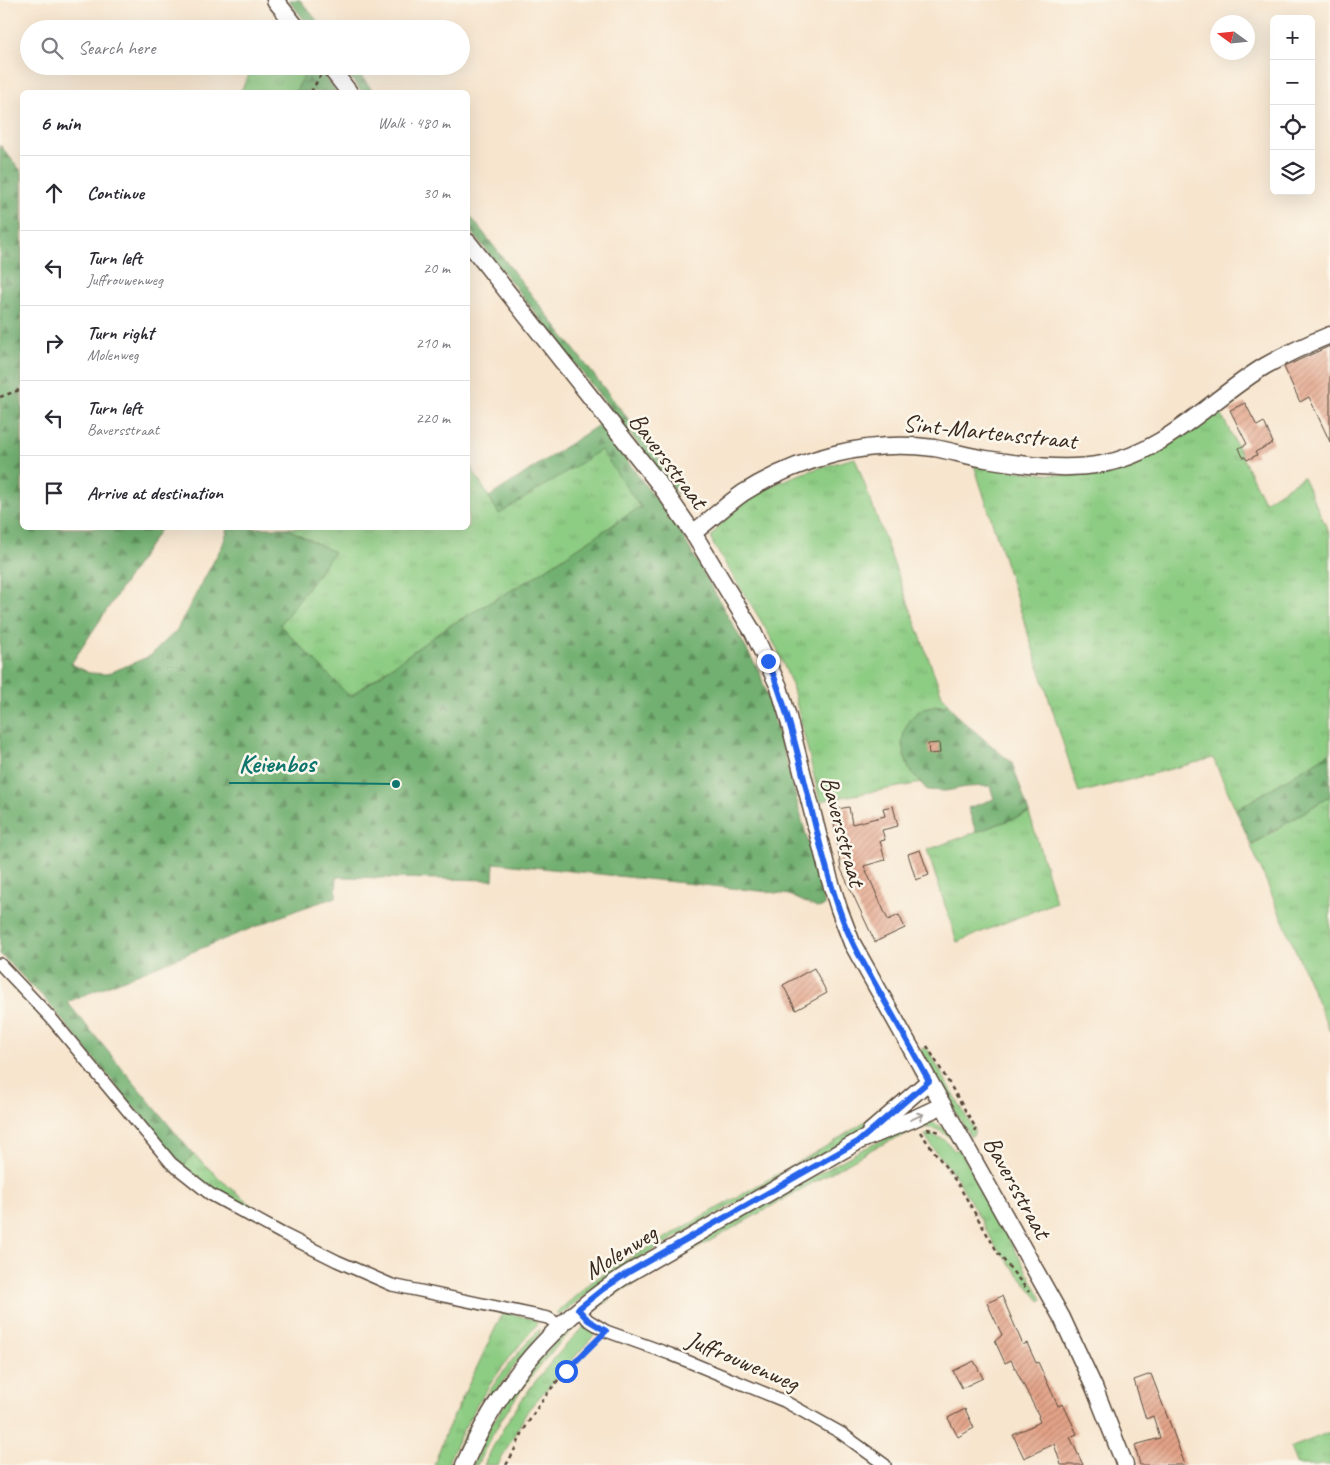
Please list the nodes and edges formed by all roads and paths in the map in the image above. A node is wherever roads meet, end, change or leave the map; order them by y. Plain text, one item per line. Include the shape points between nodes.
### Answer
1 (275, 0) edge
2 (291, 20) edge
3 (322, 75) edge
4 (330, 75) edge
5 (312, 90) edge
6 (347, 90) edge
7 (470, 245) edge
8 (1330, 335) edge
9 (20, 391) edge
10 (0, 397) edge
11 (693, 533) junction
12 (0, 964) edge
13 (926, 1045) dead end
14 (929, 1081) junction
15 (943, 1104) junction
16 (944, 1134) dead end
17 (977, 1135) dead end
18 (859, 1141) junction
19 (1031, 1294) dead end
20 (578, 1309) junction
21 (560, 1326) junction
22 (606, 1331) junction
23 (464, 1465) edge
24 (506, 1465) edge
25 (885, 1465) edge
26 (1126, 1465) edge

1 - 2 main road
3 - 5 path
4 - 6 main road
7 - 11 main road, Baversstraat via 660,485
8 - 11 main road, Sint-Martensstraat via 1264,366 1178,429 1120,460 1059,468 934,448 909,446 855,450 828,455 783,471 742,494
9 - 10 path
11 - 14 main road, Baversstraat via 768,661 788,717 829,877 852,943
12 - 21 street via 50,1018 171,1163 210,1194 297,1241 392,1285 548,1318
13 - 17 path
14 - 15 main road, Baversstraat
14 - 18 main road, Molenweg
18 -> 15 main road, Molenweg via 913,1120
15 - 26 main road, Baversstraat via 1062,1318
16 - 19 path via 929,1129 918,1130 958,1184 998,1253
18 - 20 main road, Molenweg via 629,1272
20 - 21 main road, Molenweg
20 - 22 street, Juffrouwenweg
21 - 23 main road, Molenweg via 514,1376 475,1440
22 - 24 path via 545,1397
22 - 25 street, Juffrouwenweg via 784,1401 841,1433

